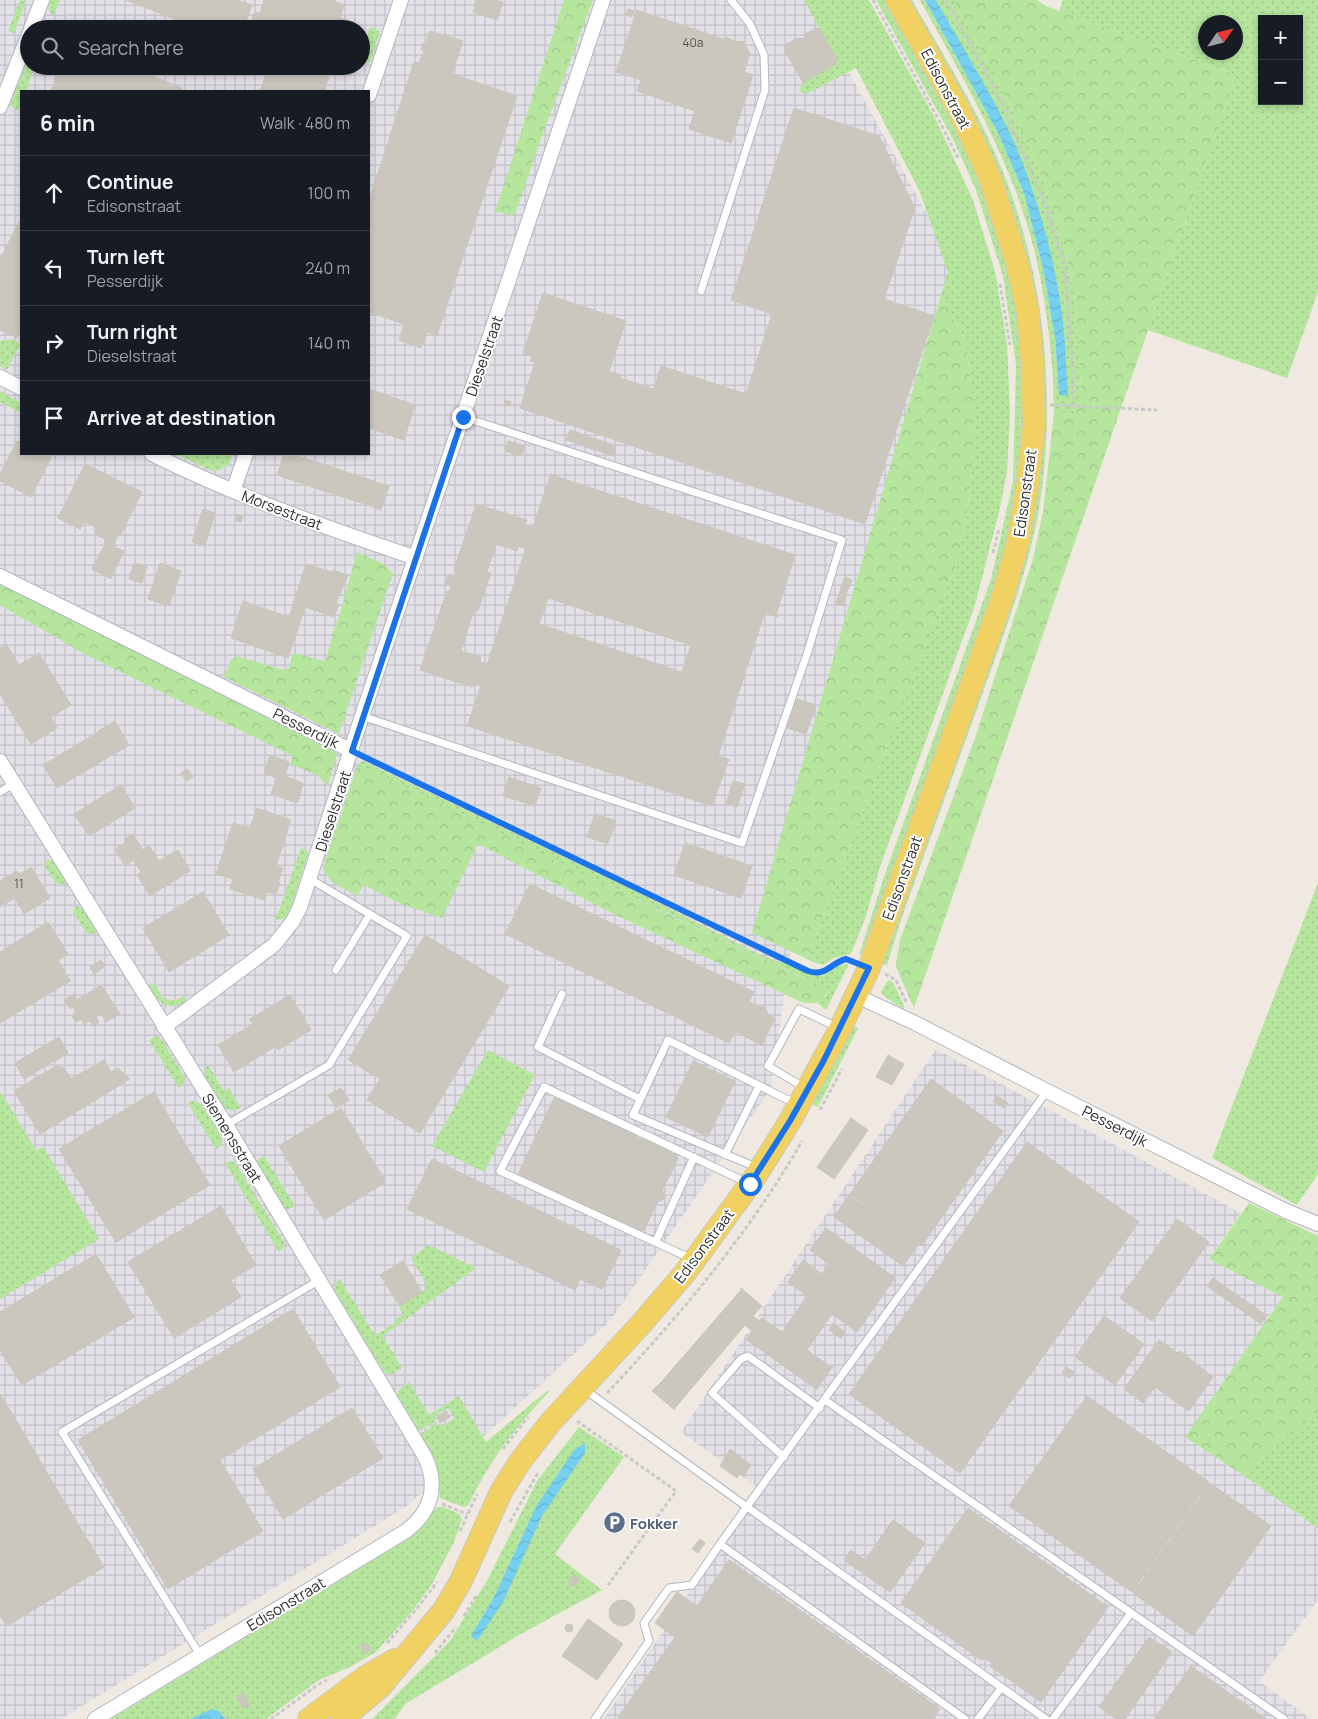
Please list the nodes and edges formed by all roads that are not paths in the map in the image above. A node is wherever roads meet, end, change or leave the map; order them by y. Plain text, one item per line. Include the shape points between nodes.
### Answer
1 (42, 0) edge
2 (401, 0) edge
3 (603, 0) edge
4 (731, 0) edge
5 (897, 0) edge
6 (34, 20) edge
7 (20, 57) edge
8 (370, 92) edge
9 (0, 107) edge
10 (701, 291) dead end
11 (0, 377) edge
12 (20, 387) edge
13 (463, 417) junction
14 (154, 455) edge
15 (246, 455) edge
16 (234, 491) junction
17 (416, 558) junction
18 (0, 576) edge
19 (362, 716) junction
20 (352, 751) junction
21 (0, 762) edge
22 (14, 784) junction
23 (0, 792) edge
24 (310, 879) junction
25 (370, 914) junction
26 (336, 970) dead end
27 (562, 994) dead end
28 (856, 996) junction
29 (164, 1027) junction
30 (840, 1029) junction
31 (759, 1086) junction
32 (1047, 1091) junction
33 (804, 1095) junction
34 (640, 1099) junction
35 (226, 1126) junction
36 (726, 1155) junction
37 (694, 1157) junction
38 (755, 1177) junction
39 (1318, 1224) edge
40 (656, 1242) junction
41 (695, 1260) junction
42 (318, 1281) junction
43 (582, 1388) junction
44 (825, 1400) junction
45 (820, 1408) junction
46 (784, 1457) junction
47 (430, 1499) joint
48 (747, 1508) junction
49 (720, 1544) junction
50 (1131, 1613) junction
51 (408, 1652) junction
52 (200, 1655) junction
53 (1001, 1688) junction
54 (95, 1719) edge
55 (309, 1719) edge
56 (342, 1719) edge
57 (596, 1719) edge
58 (965, 1719) edge
59 (978, 1719) edge
60 (1046, 1719) edge
61 (1053, 1719) edge
62 (1284, 1719) edge

1 - 6 street
2 - 8 street
3 - 13 street, Dieselstraat
4 - 10 lane via 750,24 764,55 765,90
5 - 28 main road, Edisonstraat via 958,108 990,178 1017,263 1028,312 1034,426 1018,542 1002,598
7 - 9 street
11 - 12 street
13 - 17 street, Dieselstraat
13 - 19 lane via 842,540 804,663 742,843
14 - 16 street, Morsestraat
15 - 16 street
16 - 17 street, Morsestraat
17 - 19 street, Dieselstraat
18 - 20 street, Pesserdijk
19 - 20 street, Dieselstraat
20 - 24 street, Dieselstraat
21 - 22 street, Siemensstraat
22 - 23 lane
22 - 29 street, Siemensstraat
24 - 25 lane
24 - 29 street, Dieselstraat via 294,921 274,945
25 - 26 lane
25 - 35 lane via 407,936 329,1065
27 - 34 lane via 538,1047
28 - 30 main road, Edisonstraat
28 - 32 street, Pesserdijk
29 - 35 street, Siemensstraat
30 - 33 main road, Edisonstraat
30 - 33 lane via 799,1009 768,1066 795,1082
31 - 33 lane via 786,1099
31 - 34 lane via 668,1040
31 - 36 lane
32 - 39 street, Pesserdijk
32 - 44 lane
33 - 38 main road, Edisonstraat
34 - 36 lane via 633,1115
35 - 42 street, Siemensstraat
36 - 38 lane
37 - 38 lane
37 - 40 lane
37 - 40 lane via 544,1087 500,1171
38 - 41 main road, Edisonstraat
40 - 41 lane
41 - 43 main road, Edisonstraat
42 - 47 street, Siemensstraat via 424,1455 432,1481
42 - 52 lane via 62,1432
43 - 48 lane
43 - 51 main road, Edisonstraat via 519,1463 501,1492 461,1581 444,1610
44 - 45 lane
44 - 50 lane
45 - 46 lane
45 - 46 lane via 748,1356 741,1359 712,1393
46 - 48 lane
47 - 52 street, Edisonstraat via 420,1519 406,1531
48 - 49 lane
48 - 53 lane
49 - 57 lane via 692,1585 669,1588 644,1623 649,1641
49 - 58 lane
50 - 61 lane
50 - 62 lane
51 - 55 main road, Edisonstraat via 364,1678
51 - 56 main road, Edisonstraat via 380,1687
52 - 54 street, Edisonstraat
53 - 59 lane
53 - 60 lane

